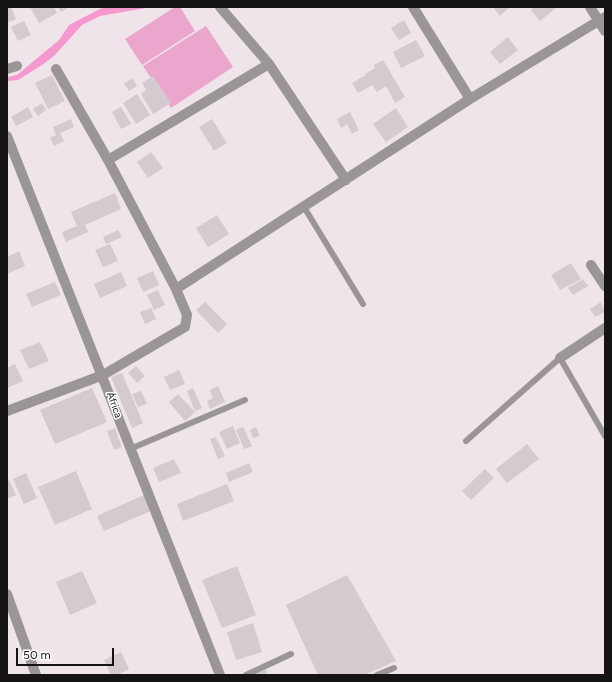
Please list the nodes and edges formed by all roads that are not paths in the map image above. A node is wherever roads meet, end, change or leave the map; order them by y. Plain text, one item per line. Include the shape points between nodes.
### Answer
1 (220, 7) edge
2 (413, 7) edge
3 (590, 7) edge
4 (602, 19) edge
5 (605, 31) edge
6 (269, 64) junction
7 (56, 69) dead end
8 (470, 99) junction
9 (7, 136) edge
10 (108, 160) junction
11 (346, 180) junction
12 (304, 207) junction
13 (591, 265) dead end
14 (605, 286) edge
15 (176, 289) junction
16 (363, 304) dead end
17 (605, 328) edge
18 (560, 358) junction
19 (103, 375) junction
20 (245, 400) dead end
21 (7, 411) edge
22 (605, 436) edge
23 (466, 441) dead end
24 (130, 449) junction
25 (7, 594) edge
26 (291, 654) dead end
27 (394, 668) dead end
28 (36, 675) edge
29 (220, 675) edge
30 (246, 675) edge
31 (377, 675) edge

1 - 6 street
2 - 8 street
3 - 4 street
4 - 5 street
4 - 8 street
6 - 10 street
6 - 11 street
7 - 10 street
8 - 11 street
9 - 19 street, África
10 - 15 street
11 - 12 street
12 - 15 street
12 - 16 lane
13 - 14 street
15 - 19 street via 187,315 185,327
17 - 18 street
18 - 22 lane
18 - 23 lane
19 - 21 street
19 - 24 street, África
20 - 24 lane
24 - 29 street, África
25 - 28 street
26 - 30 lane
27 - 31 lane

